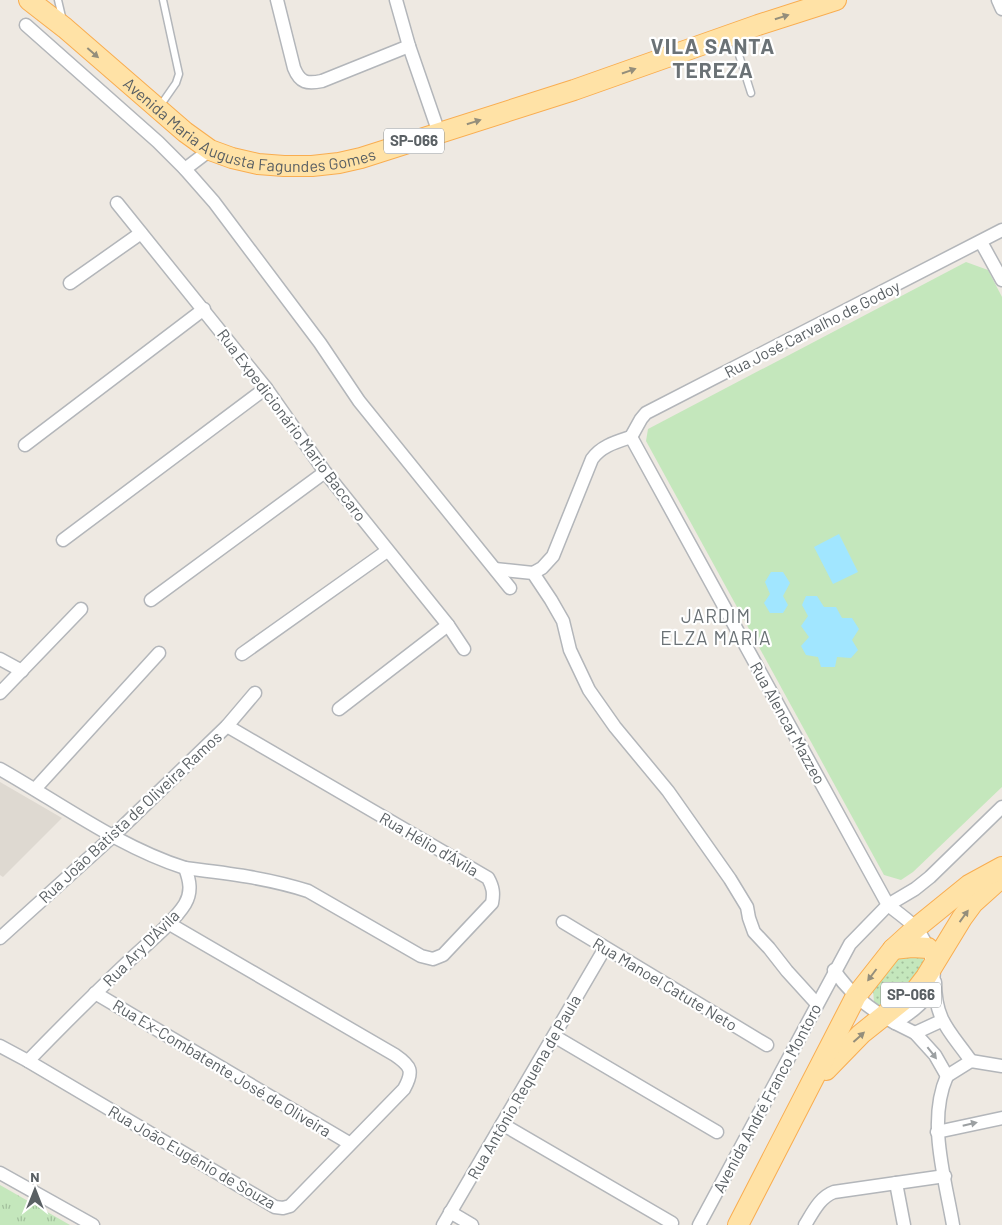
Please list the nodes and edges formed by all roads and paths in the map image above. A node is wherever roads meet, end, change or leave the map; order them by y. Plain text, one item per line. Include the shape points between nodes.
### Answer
1 (29, 0) edge
2 (58, 0) edge
3 (163, 0) edge
4 (277, 0) edge
5 (396, 0) edge
6 (836, 0) edge
7 (998, 0) edge
8 (1002, 9) edge
9 (26, 25) dead end
10 (65, 28) junction
11 (732, 34) junction
12 (409, 46) junction
13 (751, 93) dead end
14 (158, 109) junction
15 (439, 133) junction
16 (210, 150) junction
17 (186, 169) junction
18 (117, 203) dead end
19 (1002, 230) edge
20 (140, 233) junction
21 (981, 242) junction
22 (1002, 280) edge
23 (70, 283) dead end
24 (204, 309) junction
25 (266, 388) junction
26 (631, 437) junction
27 (25, 445) dead end
28 (325, 472) junction
29 (63, 540) dead end
30 (387, 551) junction
31 (495, 569) junction
32 (533, 573) junction
33 (510, 588) dead end
34 (151, 600) dead end
35 (81, 608) dead end
36 (448, 626) junction
37 (464, 649) dead end
38 (159, 653) dead end
39 (242, 654) dead end
40 (0, 659) edge
41 (22, 671) junction
42 (0, 693) edge
43 (255, 693) dead end
44 (339, 709) dead end
45 (227, 726) junction
46 (0, 769) edge
47 (35, 789) junction
48 (1002, 807) edge
49 (113, 836) junction
50 (1002, 867) edge
51 (186, 868) junction
52 (1002, 877) edge
53 (888, 905) junction
54 (563, 922) dead end
55 (168, 923) junction
56 (916, 928) junction
57 (1, 935) edge
58 (604, 948) junction
59 (893, 949) junction
60 (932, 964) junction
61 (834, 970) junction
62 (95, 993) junction
63 (856, 996) junction
64 (817, 1004) junction
65 (889, 1020) junction
66 (941, 1021) junction
67 (915, 1033) junction
68 (554, 1036) junction
69 (767, 1045) dead end
70 (0, 1046) edge
71 (28, 1061) junction
72 (971, 1061) junction
73 (1002, 1066) edge
74 (947, 1076) junction
75 (803, 1100) junction
76 (1002, 1118) edge
77 (502, 1124) junction
78 (717, 1132) dead end
79 (937, 1132) junction
80 (349, 1143) junction
81 (0, 1173) edge
82 (945, 1176) junction
83 (896, 1183) junction
84 (450, 1212) junction
85 (672, 1223) dead end
86 (93, 1225) edge
87 (443, 1225) edge
88 (472, 1225) edge
89 (699, 1225) edge
90 (738, 1225) edge
91 (805, 1225) edge
92 (904, 1225) edge
93 (953, 1225) edge

1 - 10 main road, Avenida Maria Augusta Fagundes Gomes / SP-066
2 - 10 lane
3 - 14 lane via 179,74
4 - 12 street via 294,68 304,81 322,81
5 - 12 street
11 -> 6 main road, Avenida Maria Augusta Fagundes Gomes / SP-066
7 - 8 street
9 - 17 street
10 -> 14 main road, Avenida Maria Augusta Fagundes Gomes / SP-066
11 - 13 lane
15 -> 11 main road, Avenida Maria Augusta Fagundes Gomes / SP-066
12 - 15 street
14 - 16 main road, Avenida Maria Augusta Fagundes Gomes / SP-066
15 - 16 main road, Avenida Maria Augusta Fagundes Gomes / SP-066 via 361,158 312,166 258,164
16 - 17 street
17 - 31 street via 266,271 358,401
18 - 20 street, Rua Expedicionário Mario Baccaro
19 - 21 street, Rua José Carvalho de Godoy
20 - 23 street
20 - 24 street, Rua Expedicionário Mario Baccaro
21 - 22 street
21 - 26 street, Rua José Carvalho de Godoy via 646,413
24 - 25 street, Rua Expedicionário Mario Baccaro
24 - 27 street
25 - 28 street, Rua Expedicionário Mario Baccaro
25 - 29 street
26 - 32 street via 596,453 553,556
26 - 53 street, Rua Alencar Mazzeo
28 - 30 street, Rua Expedicionário Mario Baccaro
28 - 34 street
30 - 36 street, Rua Expedicionário Mario Baccaro
30 - 39 street
31 - 32 street
31 - 33 street
32 - 64 street via 563,621 570,650 589,690 668,791 730,879 747,907 754,932
35 - 41 street
36 - 37 street, Rua Expedicionário Mario Baccaro
36 - 44 street
38 - 47 street
40 - 41 street
41 - 42 street
43 - 45 street, Rua João Batista de Oliveira Ramos
45 - 49 street, Rua João Batista de Oliveira Ramos
45 - 51 street, Rua Hélio d'Ávila via 488,878 494,894 492,903 443,955 433,958 421,956 308,891 287,884
46 - 47 street
47 - 49 street
48 - 53 street, Avenida André Franco Montoro via 930,877
49 - 51 street via 158,859
49 - 57 street, Rua João Batista de Oliveira Ramos
50 - 56 main road, SP-066 via 969,885
51 - 55 street, Rua Ary D'Ávila via 189,894
60 -> 52 main road, SP-066 via 973,903
53 - 56 street
53 - 61 street, Avenida André Franco Montoro via 850,944
54 - 58 street, Rua Manoel Catute Neto
55 - 62 street, Rua Ary D'Ávila
55 - 80 street, Rua João Eugênio de Souza via 405,1062 411,1070 410,1080 404,1089
56 - 59 main road, SP-066
56 - 60 street
58 - 68 street, Rua Antônio Requena de Paula
58 - 69 street, Rua Manoel Catute Neto
59 - 60 main road via 902,947
59 -> 63 main road, SP-066
60 - 65 main road, SP-066 via 916,990
60 - 66 street
61 - 63 street
61 - 64 street, Avenida André Franco Montoro
62 - 71 street, Rua Ary D'Ávila
62 - 80 street, Rua Ex-Combatente José de Oliveira
63 - 65 street
63 - 75 main road, SP-066
64 - 89 street, Avenida André Franco Montoro
65 - 67 street
75 -> 65 main road, SP-066 via 861,1034
66 - 67 street
66 - 72 street
67 -> 74 street via 935,1055
68 - 77 street, Rua Antônio Requena de Paula
68 - 78 street
70 - 71 street, Rua João Eugênio de Souza
71 - 80 street, Rua João Eugênio de Souza via 274,1207 290,1206
72 - 73 street
72 - 74 street
74 - 79 street via 938,1101
75 - 90 main road, SP-066
79 -> 76 street
77 - 84 street, Rua Antônio Requena de Paula
77 - 85 street
79 - 82 street
81 - 86 street
82 - 83 street
82 - 93 street
83 - 91 street via 827,1195
83 - 92 street
84 - 87 street, Rua Antônio Requena de Paula
84 - 88 street

